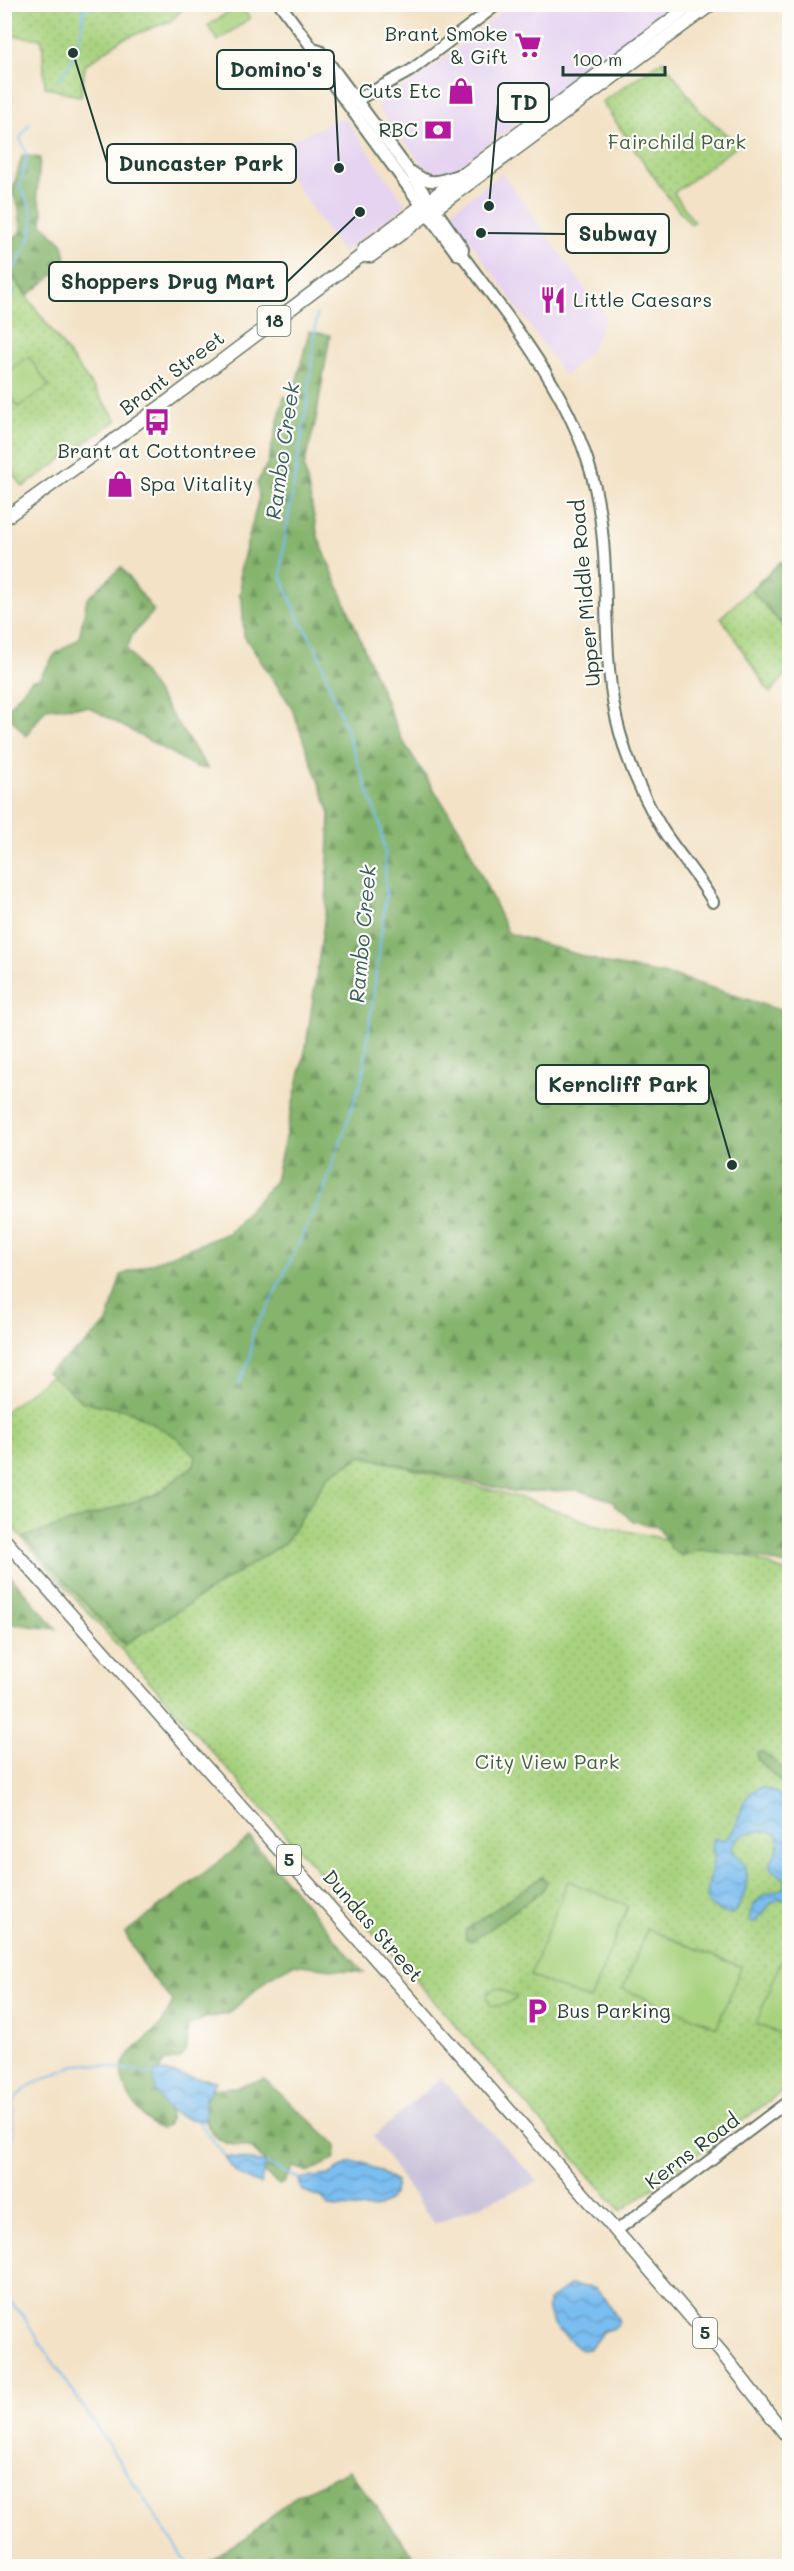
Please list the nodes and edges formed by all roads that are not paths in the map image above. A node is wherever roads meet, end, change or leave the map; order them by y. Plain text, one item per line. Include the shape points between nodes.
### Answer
1 (280, 4) edge
2 (498, 4) edge
3 (692, 4) edge
4 (712, 4) edge
5 (313, 49) junction
6 (355, 101) junction
7 (407, 168) junction
8 (467, 172) junction
9 (428, 207) junction
10 (4, 519) edge
11 (713, 902) dead end
12 (4, 1539) edge
13 (789, 2100) edge
14 (616, 2231) junction
15 (789, 2440) edge

1 - 5 street, Upper Middle Road
2 - 6 street via 410,71
3 - 8 main road, Brant Street / 18
4 - 9 main road, Brant Street / 18
5 - 6 street, Upper Middle Road via 320,51
5 - 9 street, Upper Middle Road via 313,57
6 - 7 street, Upper Middle Road
7 - 8 street via 436,183
7 - 9 street, Upper Middle Road
8 - 9 main road, Brant Street / 18
9 - 10 main road, Brant Street / 18 via 371,256 361,256
9 - 11 street, Upper Middle Road via 457,254 462,255 559,392 585,451 598,503 608,661 620,733 655,816
12 - 14 main road, Dundas Street / 5
13 - 14 street, Kerns Road
14 - 15 main road, 5 via 721,2352

